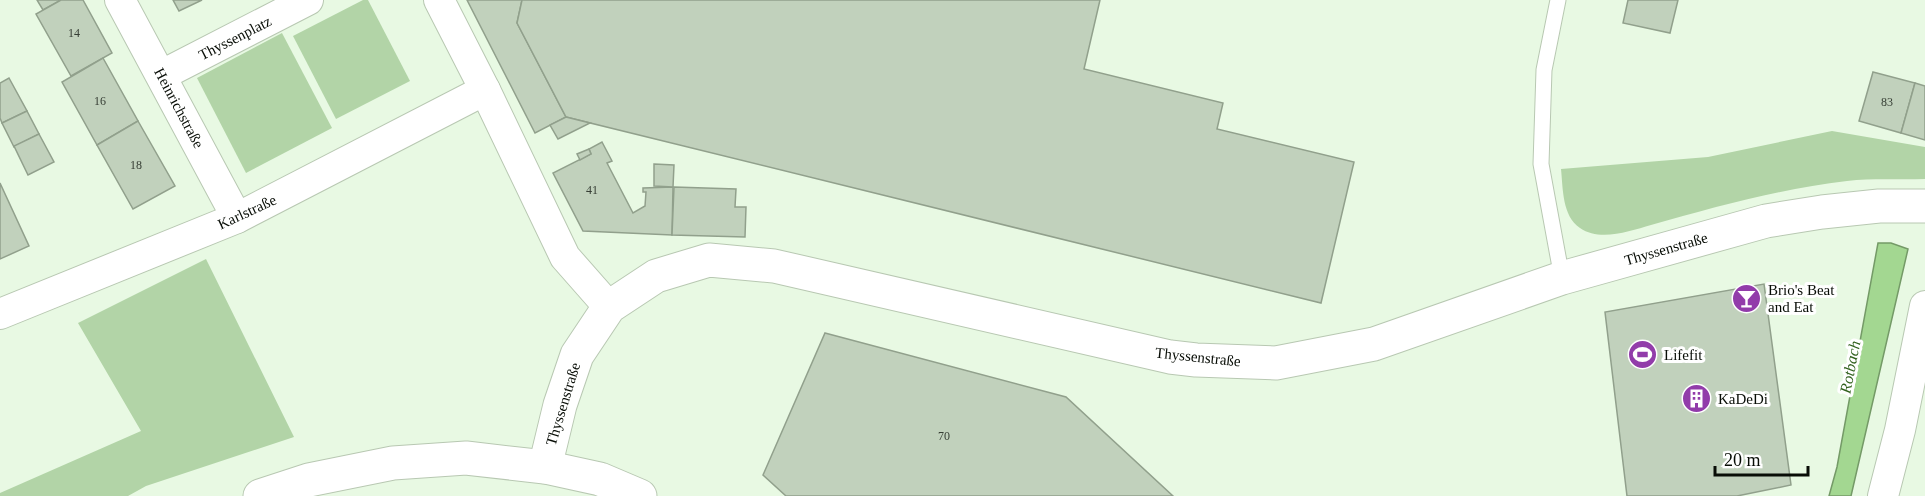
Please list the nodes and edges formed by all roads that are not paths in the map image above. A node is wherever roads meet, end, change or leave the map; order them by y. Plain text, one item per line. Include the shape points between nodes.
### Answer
1 (120, 0) edge
2 (308, 0) edge
3 (439, 0) edge
4 (1558, 0) edge
5 (162, 75) junction
6 (485, 90) junction
7 (1925, 206) edge
8 (237, 218) junction
9 (1562, 278) junction
10 (1925, 306) edge
11 (609, 307) junction
12 (0, 314) edge
13 (545, 467) junction
14 (260, 496) edge
15 (640, 496) edge
16 (1883, 496) edge

1 - 5 street, Heinrichstraße
2 - 5 street, Thyssenplatz
3 - 6 street
4 - 9 lane via 1544,70 1541,164
5 - 8 street, Heinrichstraße
6 - 8 street, Karlstraße
6 - 11 street via 565,257
7 - 9 street, Thyssenstraße via 1879,206 1766,221
8 - 12 street, Karlstraße
9 - 11 street, Thyssenstraße via 1374,344 1276,363 1170,357 774,266 709,260 656,276
10 - 16 street
11 - 13 street, Thyssenstraße via 577,355
13 - 14 street via 466,458 393,463 309,480
13 - 15 street via 600,479

